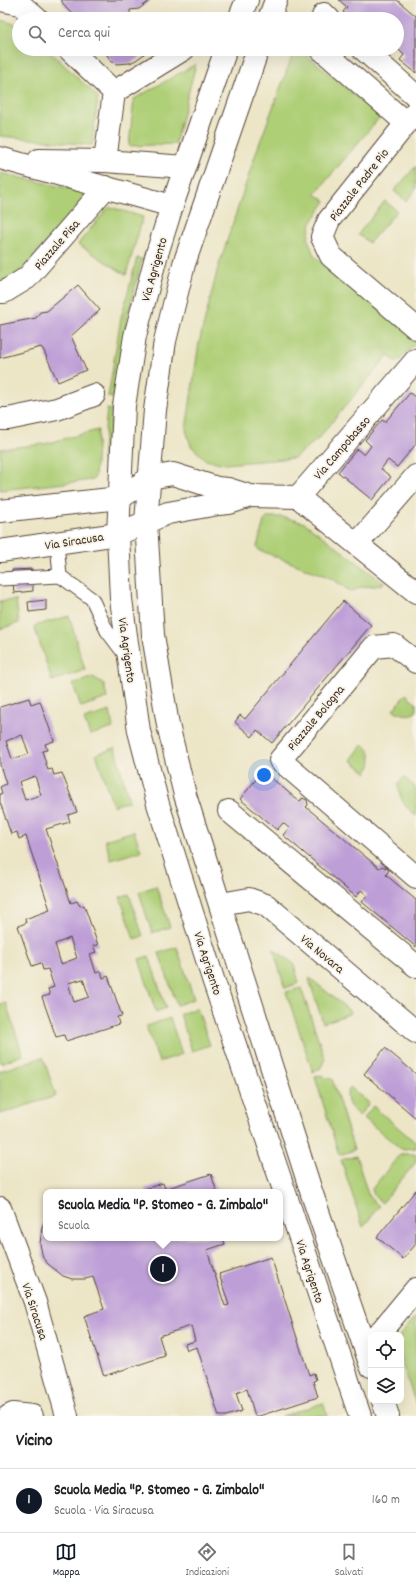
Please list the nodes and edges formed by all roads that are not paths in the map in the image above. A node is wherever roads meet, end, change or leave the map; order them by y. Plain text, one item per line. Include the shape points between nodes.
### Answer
1 (1, 0) edge
2 (247, 0) edge
3 (276, 0) edge
4 (29, 12) edge
5 (242, 12) edge
6 (272, 12) edge
7 (76, 56) edge
8 (173, 56) edge
9 (224, 56) edge
10 (253, 56) edge
11 (330, 56) edge
12 (371, 56) edge
13 (114, 92) junction
14 (416, 96) edge
15 (411, 117) edge
16 (4, 159) edge
17 (105, 161) junction
18 (185, 167) junction
19 (106, 187) junction
20 (172, 206) junction
21 (0, 292) edge
22 (416, 328) edge
23 (416, 360) edge
24 (94, 396) dead end
25 (0, 419) edge
26 (416, 476) edge
27 (150, 478) junction
28 (250, 496) junction
29 (298, 497) junction
30 (120, 498) junction
31 (0, 512) edge
32 (146, 522) junction
33 (118, 534) junction
34 (57, 543) junction
35 (356, 544) junction
36 (0, 551) edge
37 (60, 576) junction
38 (0, 579) edge
39 (416, 592) edge
40 (129, 660) junction
41 (416, 662) edge
42 (229, 811) dead end
43 (416, 878) edge
44 (221, 904) junction
45 (416, 966) edge
46 (416, 1032) edge
47 (0, 1211) edge
48 (416, 1289) edge
49 (380, 1332) edge
50 (368, 1335) edge
51 (384, 1404) edge
52 (9, 1416) edge
53 (32, 1416) edge
54 (67, 1416) edge
55 (360, 1416) edge
56 (388, 1416) edge

1 - 4 street via 20,4
2 - 5 street
3 - 6 street
7 - 13 street
8 - 13 street
9 - 18 street, Via Agrigento
10 - 27 street, Via Agrigento via 184,264 165,341 155,410
11 - 15 street, Piazzale Padre Pio
12 - 14 street
13 - 17 street
15 - 22 street, Piazzale Padre Pio via 329,220 322,237 331,256
16 - 17 street
16 - 19 street
17 - 18 street
18 - 20 street, Via Agrigento
19 - 20 street
19 - 21 street, Piazzale Pisa via 27,278
20 - 30 street, Via Agrigento via 135,336 124,406
23 - 29 street, Via Campobasso
24 - 25 street via 57,409
26 - 35 street
27 - 28 street via 173,474
27 - 30 street
27 - 32 street, Via Agrigento
28 - 29 street
28 - 32 street via 229,503 168,513
29 - 35 street
30 - 31 street
30 - 33 street, Via Agrigento
32 - 33 street, Via Siracusa
32 - 44 street, Via Agrigento via 153,635 168,725 185,795
33 - 34 street, Via Siracusa
33 - 40 street, Via Agrigento via 121,599
34 - 36 street, Via Siracusa
34 - 37 lane
35 - 39 street
37 - 38 lane
37 - 40 lane via 92,599 107,631
40 - 55 street, Via Agrigento via 140,730 158,804 213,979
41 - 43 street, Piazzale Bologna via 394,644 374,647 280,760
42 - 45 street
44 - 46 street, Via Novara via 249,899 266,904
44 - 50 street, Via Agrigento via 312,1194
47 - 54 street, Via Siracusa via 35,1302
48 - 49 street
51 - 56 street
52 - 53 street

